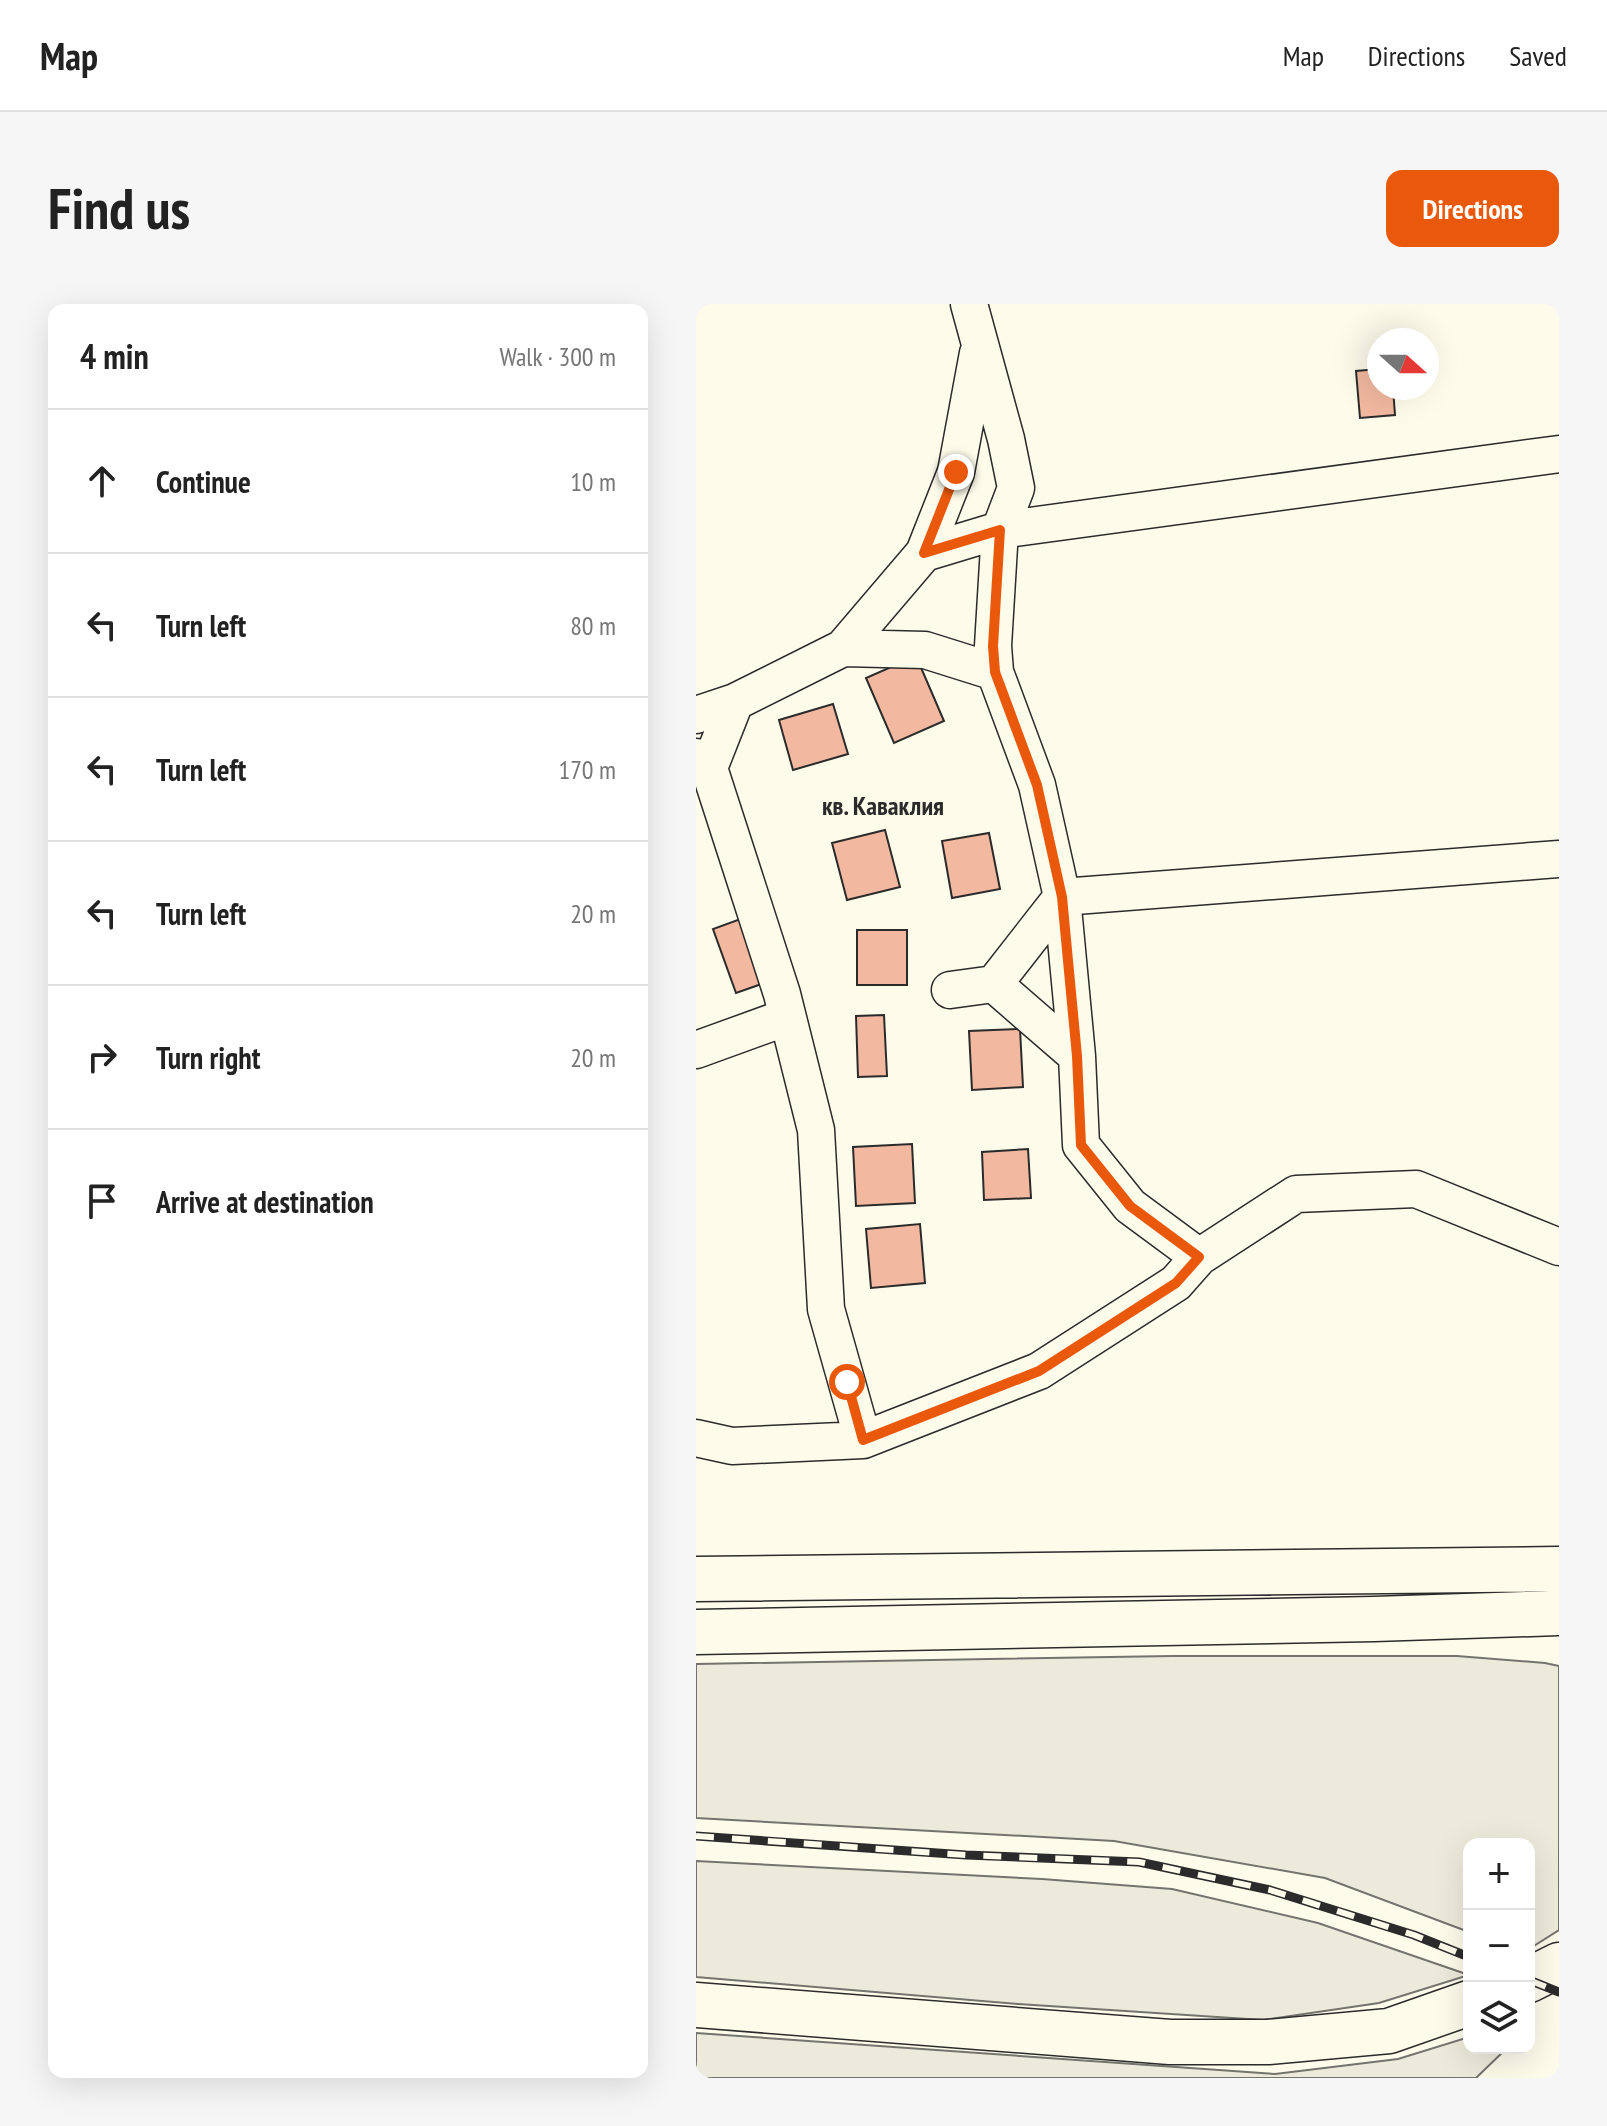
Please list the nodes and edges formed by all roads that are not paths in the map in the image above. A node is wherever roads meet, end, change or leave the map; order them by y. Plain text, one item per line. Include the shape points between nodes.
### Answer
1 (969, 304) edge
2 (979, 347) junction
3 (1559, 454) edge
4 (1000, 530) junction
5 (924, 553) junction
6 (843, 648) junction
7 (995, 672) junction
8 (735, 702) junction
9 (696, 715) edge
10 (702, 763) edge
11 (1559, 859) edge
12 (1062, 897) junction
13 (994, 984) junction
14 (950, 990) dead end
15 (787, 1017) junction
16 (696, 1050) edge
17 (1077, 1056) junction
18 (1559, 1247) edge
19 (1199, 1257) junction
20 (696, 1438) edge
21 (863, 1440) junction
22 (1559, 1569) edge
23 (696, 1579) edge
24 (1559, 1613) edge
25 (1374, 1619) junction
26 (696, 1632) edge
27 (1559, 1636) edge
28 (1559, 1965) edge
29 (1535, 1977) edge
30 (696, 2005) edge
31 (1463, 2005) edge

1 - 2 street
2 - 4 street via 1016,488
2 - 5 street via 956,472
3 - 4 street
4 - 5 street
4 - 7 street
5 - 6 street
6 - 7 street via 925,650
6 - 8 street
7 - 12 street via 1037,785
8 - 9 street
8 - 10 street
10 - 15 street
11 - 12 street
12 - 13 street
12 - 17 street
13 - 14 street
13 - 17 street
15 - 16 street
15 - 21 street via 816,1130 826,1309
17 - 19 street via 1081,1145 1130,1206
18 - 19 street via 1416,1189 1296,1194
19 - 21 street via 1176,1283 1039,1371
20 - 21 street via 732,1446
22 - 23 main road
24 - 25 main road
25 - 26 main road
25 - 27 main road
28 - 29 main road
30 - 31 main road via 1170,2042 1268,2042 1389,2031

